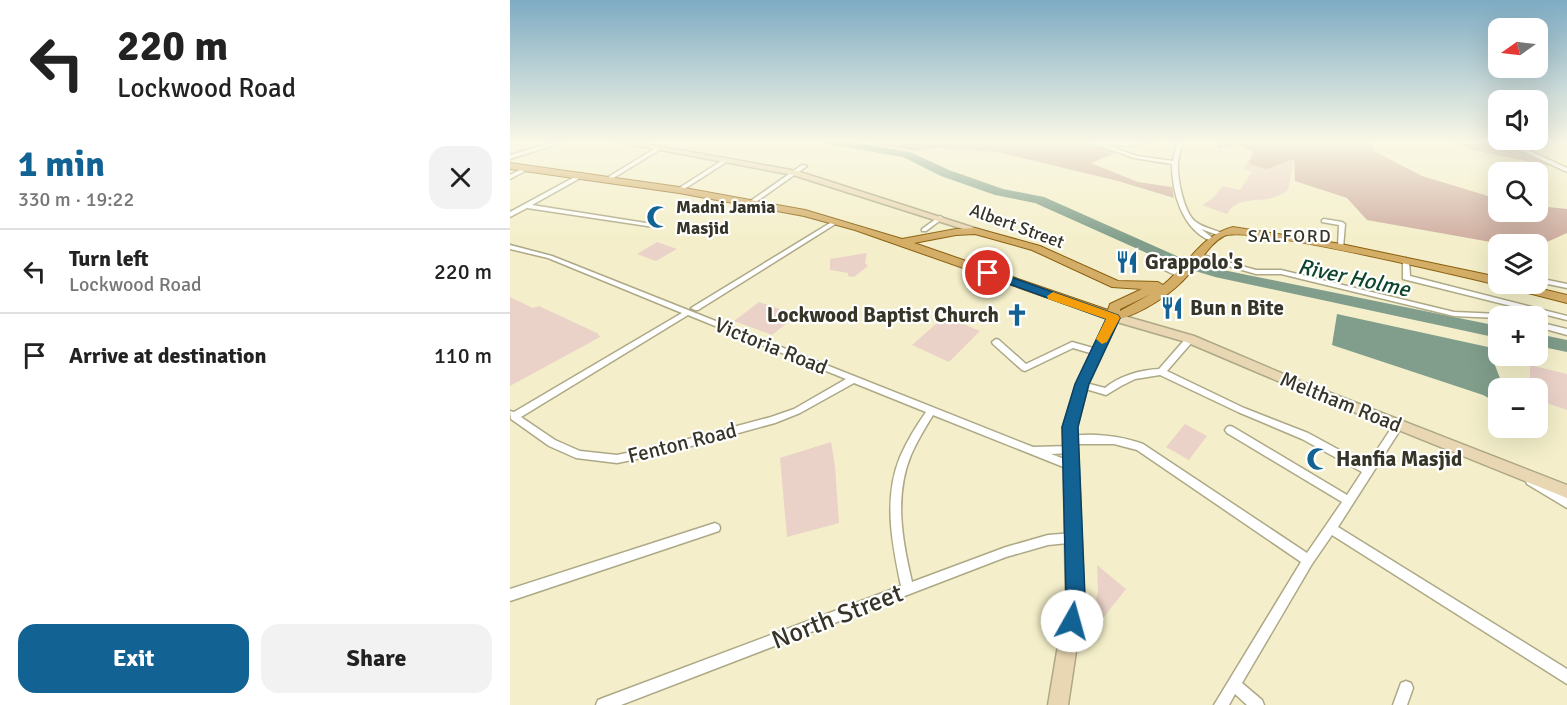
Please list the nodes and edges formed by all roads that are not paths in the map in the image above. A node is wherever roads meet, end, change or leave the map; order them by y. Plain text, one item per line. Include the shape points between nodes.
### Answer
1 (573, 174) edge
2 (616, 174) edge
3 (704, 174) edge
4 (793, 174) edge
5 (797, 174) edge
6 (1176, 174) edge
7 (582, 175) junction
8 (608, 179) junction
9 (679, 190) junction
10 (751, 203) junction
11 (526, 206) junction
12 (510, 210) edge
13 (518, 210) junction
14 (510, 215) edge
15 (636, 217) dead end
16 (940, 218) junction
17 (1324, 221) dead end
18 (628, 222) junction
19 (835, 222) junction
20 (652, 226) dead end
21 (924, 230) dead end
22 (985, 233) junction
23 (1215, 237) junction
24 (902, 243) junction
25 (510, 247) edge
26 (1341, 247) junction
27 (1197, 258) junction
28 (1406, 260) junction
29 (1152, 262) dead end
30 (1183, 274) junction
31 (1488, 278) edge
32 (1548, 282) edge
33 (1164, 285) junction
34 (1567, 286) edge
35 (1548, 294) edge
36 (1567, 299) edge
37 (691, 310) junction
38 (1488, 315) edge
39 (1114, 318) junction
40 (1567, 318) edge
41 (1548, 327) edge
42 (1567, 332) edge
43 (1190, 339) junction
44 (996, 342) dead end
45 (1096, 352) junction
46 (1161, 372) junction
47 (854, 379) junction
48 (1082, 384) junction
49 (931, 411) junction
50 (512, 416) edge
51 (1399, 424) junction
52 (1230, 430) dead end
53 (1031, 450) junction
54 (1071, 452) junction
55 (1368, 471) junction
56 (1521, 473) junction
57 (1567, 492) edge
58 (1349, 501) junction
59 (1567, 503) edge
60 (715, 528) dead end
61 (1331, 528) junction
62 (1074, 538) junction
63 (1308, 560) junction
64 (908, 588) junction
65 (510, 595) edge
66 (1567, 677) edge
67 (1234, 685) junction
68 (1406, 688) dead end
69 (603, 705) edge
70 (1058, 705) edge
71 (1221, 705) edge
72 (1257, 705) edge
73 (1400, 705) edge

1 - 7 main road
2 - 8 street
3 - 9 street
4 - 10 street
5 - 16 street, Albert Street
6 - 23 street via 1179,200 1201,235
7 - 8 main road
7 - 11 street
8 - 9 main road
9 - 10 main road
10 - 19 main road
11 - 13 street
11 - 18 street
12 - 13 street
13 - 14 street
15 - 18 street
16 - 21 street
16 - 22 street, Albert Street
17 - 26 street via 1342,224
18 - 20 street
19 - 24 main road
19 - 37 street
22 - 24 main road via 965,230
22 - 33 main road, Albert Street via 1036,248 1116,284
23 - 26 main road via 1226,231 1244,231
23 - 27 main road
24 - 39 main road
25 - 37 street, Victoria Road via 543,255
26 - 28 main road
27 - 30 main road
27 - 38 street via 1370,292 1454,314
28 - 31 main road
28 - 40 street via 1407,278
29 - 30 street
30 - 33 main road
32 - 34 street
33 - 39 main road via 1125,315
35 - 36 main road
37 - 47 street, Victoria Road
37 - 50 street
39 - 43 street, Meltham Road
39 - 45 street
41 - 42 street
43 - 46 street
43 - 51 street, Meltham Road
44 - 45 street via 1025,368 1072,345
45 - 48 street
46 - 48 street via 1123,381 1106,392
46 - 55 street via 1305,436
47 - 49 street, Victoria Road
47 - 50 street, Fenton Road via 812,404 780,417 617,459 579,454 552,443
48 - 54 street via 1070,427
49 - 53 street, Victoria Road
49 - 64 street via 906,452 896,486 895,530
51 - 55 street
51 - 56 street, Meltham Road
52 - 58 street
53 - 54 street, Victoria Road
53 - 54 street, Victoria Road via 1055,462
54 - 62 street
54 - 63 street via 1110,439 1130,442
55 - 58 street
56 - 57 street, Meltham Road
56 - 59 street
58 - 61 street
60 - 65 street
61 - 63 street
61 - 66 street
62 - 64 street, North Street via 1028,545
62 - 70 street via 1076,597
63 - 67 street
64 - 69 street, North Street
67 - 71 street
67 - 72 street
68 - 73 street

